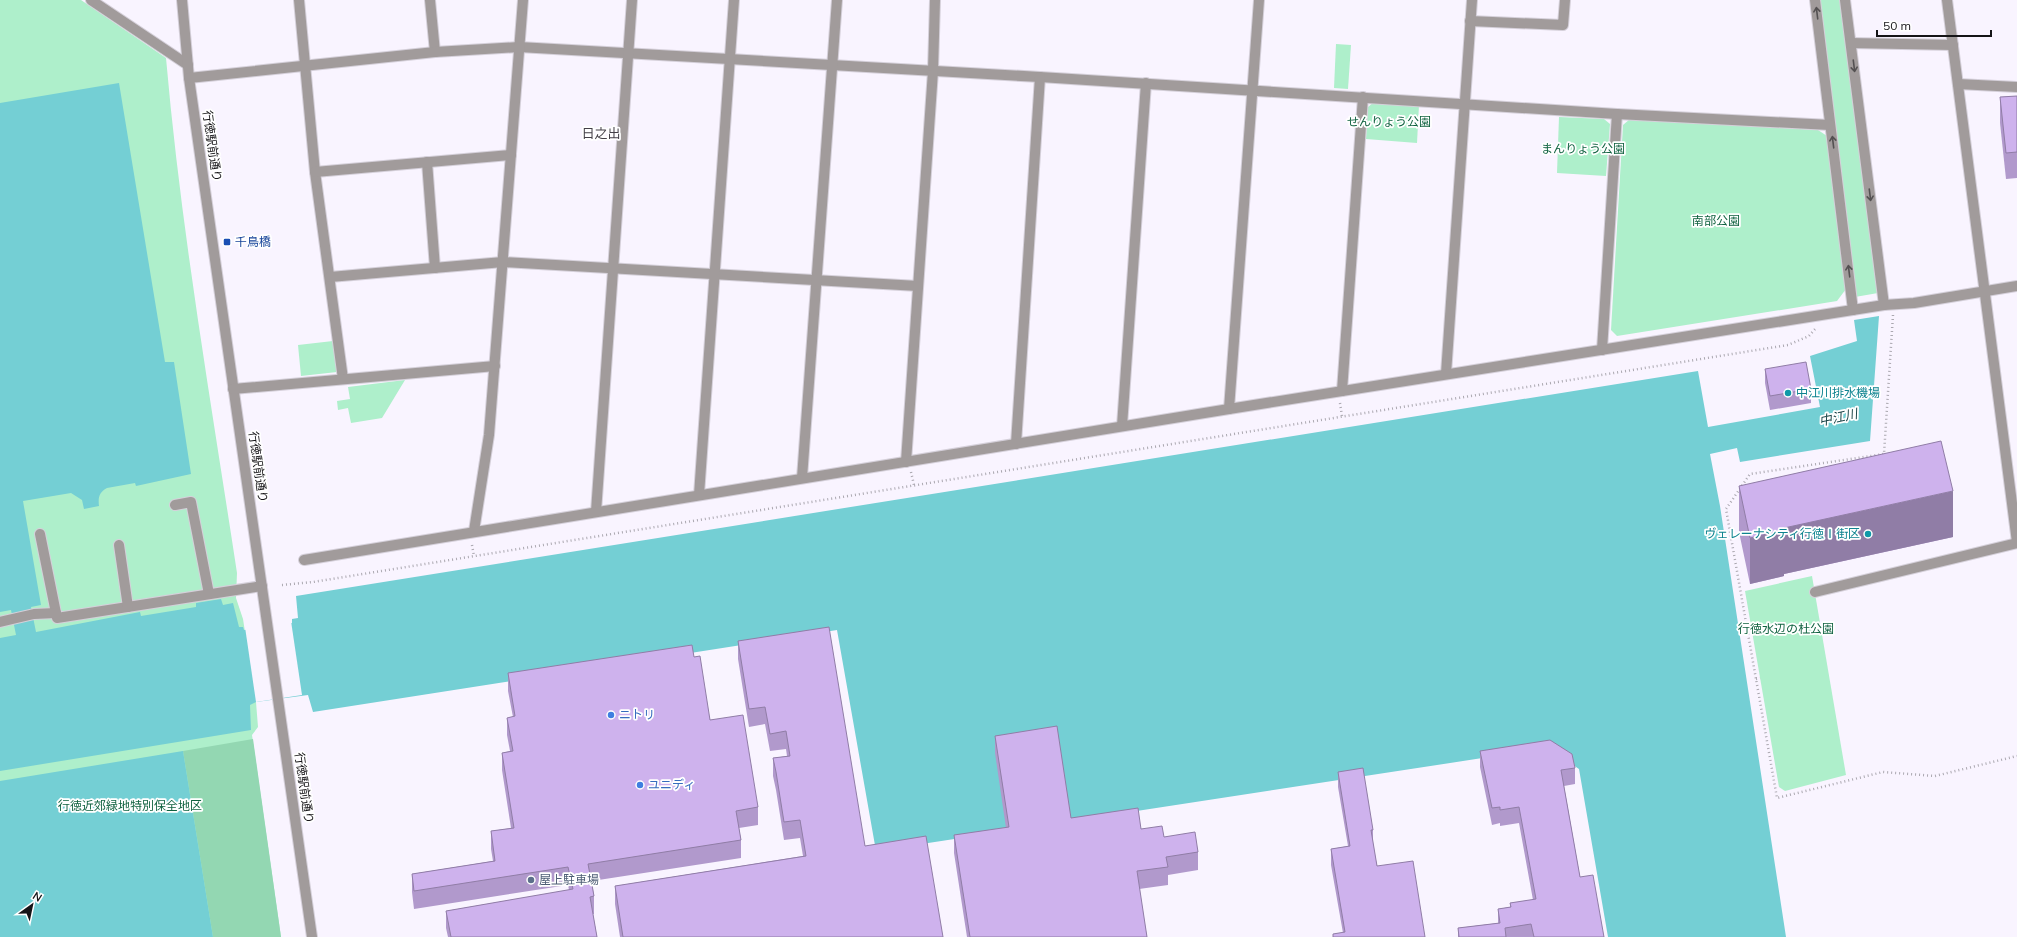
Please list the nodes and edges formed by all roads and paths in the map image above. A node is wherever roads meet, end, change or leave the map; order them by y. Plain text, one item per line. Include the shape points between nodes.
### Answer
1 (91, 0) edge
2 (182, 0) edge
3 (299, 0) edge
4 (430, 0) edge
5 (523, 0) edge
6 (632, 0) edge
7 (734, 0) edge
8 (837, 0) edge
9 (935, 0) edge
10 (1258, 0) edge
11 (1472, 0) edge
12 (1564, 0) edge
13 (1815, 0) edge
14 (1845, 0) edge
15 (1947, 0) edge
16 (1470, 21) junction
17 (1851, 43) junction
18 (1953, 45) junction
19 (519, 47) junction
20 (435, 52) junction
21 (628, 53) junction
22 (730, 59) junction
23 (188, 65) junction
24 (305, 65) junction
25 (832, 65) junction
26 (933, 71) junction
27 (1040, 77) junction
28 (189, 78) junction
29 (1146, 83) junction
30 (1958, 84) junction
31 (2017, 87) edge
32 (1252, 90) junction
33 (1363, 97) junction
34 (1465, 104) junction
35 (1618, 114) junction
36 (1830, 125) junction
37 (511, 155) junction
38 (427, 162) junction
39 (315, 172) junction
40 (503, 262) junction
41 (435, 268) junction
42 (613, 269) junction
43 (714, 275) junction
44 (330, 277) junction
45 (816, 280) junction
46 (918, 286) junction
47 (2017, 286) edge
48 (1984, 291) junction
49 (1884, 305) junction
50 (1853, 310) junction
51 (1828, 314) junction
52 (1602, 350) junction
53 (495, 366) junction
54 (1446, 374) junction
55 (343, 379) junction
56 (233, 389) junction
57 (1342, 391) junction
58 (1230, 409) junction
59 (1122, 426) junction
60 (1016, 444) junction
61 (906, 462) junction
62 (802, 478) junction
63 (699, 495) junction
64 (175, 505) dead end
65 (596, 512) junction
66 (474, 531) junction
67 (40, 534) dead end
68 (2017, 543) edge
69 (119, 545) dead end
70 (304, 560) dead end
71 (282, 585) dead end
72 (262, 586) junction
73 (1815, 592) dead end
74 (209, 594) junction
75 (128, 607) junction
76 (56, 613) junction
77 (5, 620) edge
78 (1760, 678) dead end
79 (1756, 679) dead end
80 (312, 937) edge

1 - 23 street
2 - 23 street, 行徳駅前通り
3 - 24 street
4 - 20 street
5 - 19 street
6 - 21 street
7 - 22 street
8 - 25 street
9 - 26 street
10 - 32 street
11 - 16 street
12 - 16 street via 1563,25
36 -> 13 street
14 - 17 street
15 - 18 street
16 - 34 street
17 - 18 street
17 -> 49 street
18 - 30 street
19 - 20 street
19 - 21 street
19 - 37 street
20 - 24 street
21 - 22 street
21 - 42 street
22 - 25 street
22 - 43 street
23 - 28 street, 行徳駅前通り
24 - 28 street
24 - 39 street
25 - 26 street
25 - 45 street
26 - 27 street
26 - 46 street
27 - 29 street
27 - 60 street
28 - 56 street, 行徳駅前通り
29 - 32 street
29 - 59 street
30 - 31 street
30 - 48 street
32 - 33 street
32 - 58 street
33 - 34 street
33 - 57 street
34 - 35 street
34 - 54 street
35 - 36 street
35 - 52 street
50 -> 36 street
37 - 38 street
37 - 40 street
38 - 39 street
38 - 41 street
39 - 44 street
40 - 41 street
40 - 42 street
40 - 53 street
41 - 44 street
42 - 43 street
42 - 65 street
43 - 45 street
43 - 63 street
44 - 55 street
45 - 46 street
45 - 62 street
46 - 61 street
47 - 48 street
48 - 49 street
48 - 68 street
49 - 50 street
50 - 51 street
51 - 52 street
51 - 71 path via 1809,336 1788,344
52 - 54 street
53 - 55 street
53 - 66 street via 489,436
54 - 57 street
55 - 56 street
56 - 72 street, 行徳駅前通り
57 - 58 street
58 - 59 street
59 - 60 street
60 - 61 street
61 - 62 street
62 - 63 street
63 - 65 street
64 - 74 street via 191,502
65 - 66 street
66 - 70 street
67 - 76 street
68 - 73 street
69 - 75 street
72 - 74 street
72 - 80 street, 行徳駅前通り
74 - 75 street
75 - 76 street via 57,618
76 - 77 street via 34,614
78 - 79 path

